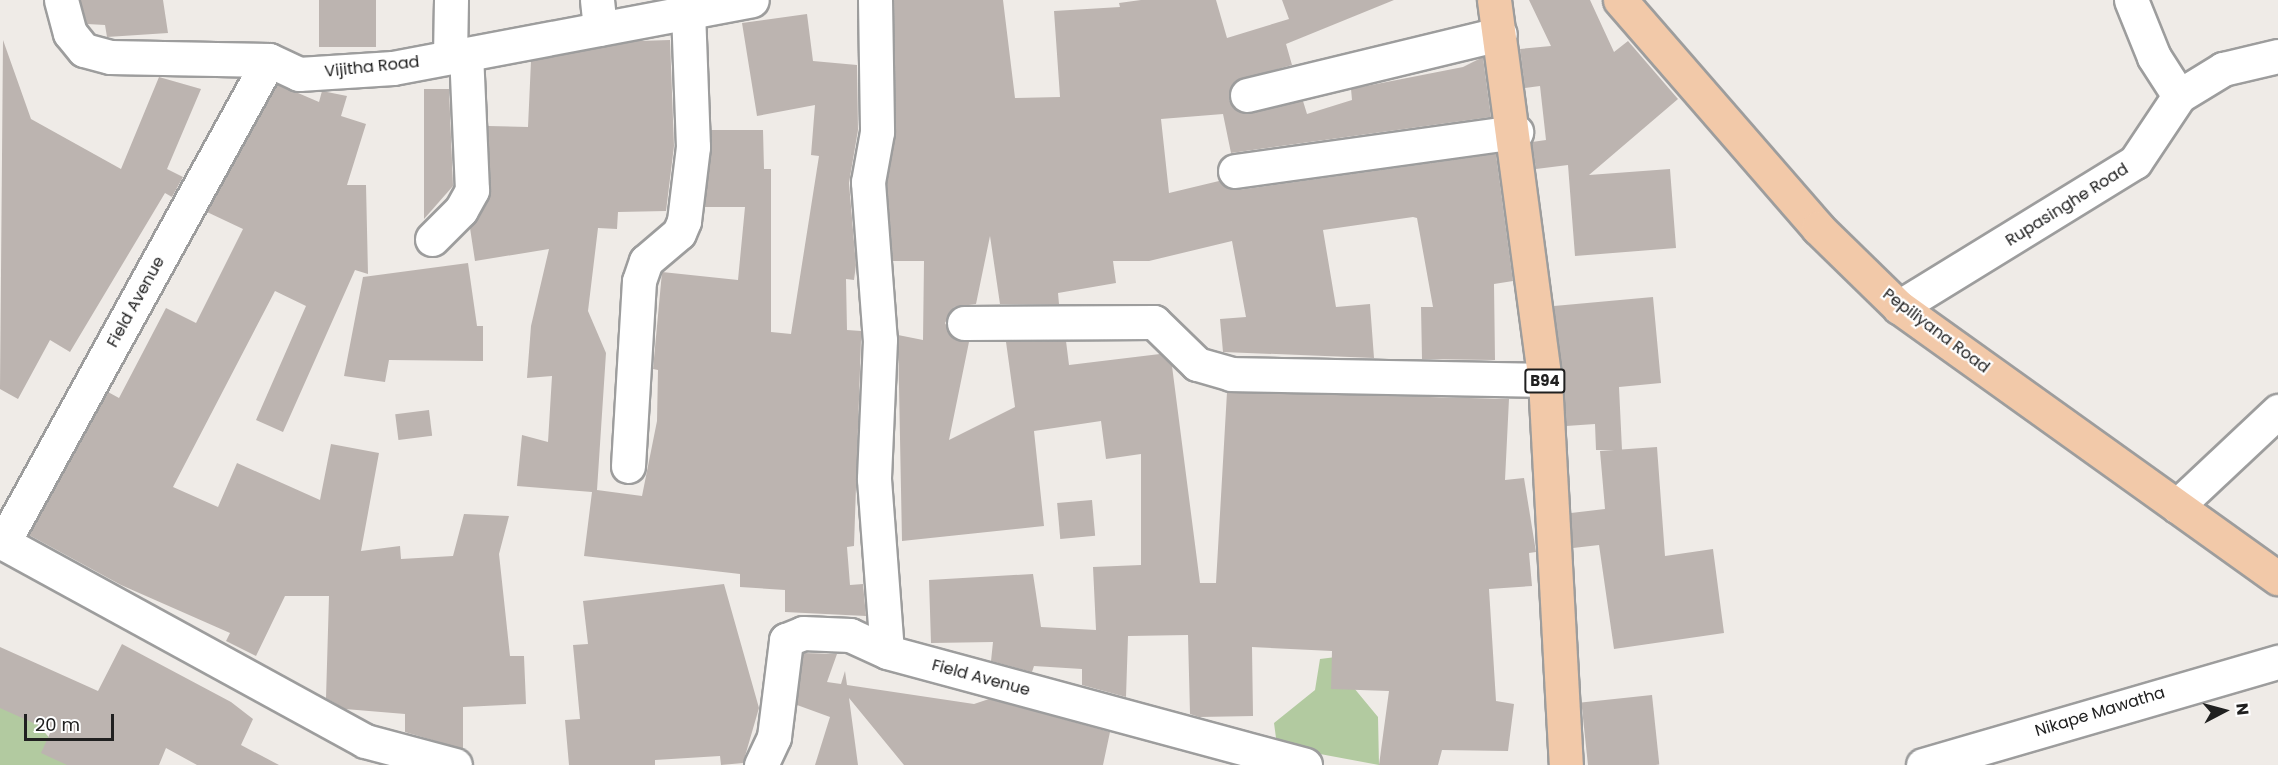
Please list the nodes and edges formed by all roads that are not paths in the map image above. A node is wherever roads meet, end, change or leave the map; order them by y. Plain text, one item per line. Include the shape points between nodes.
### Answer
1 (61, 0) edge
2 (451, 0) edge
3 (752, 0) edge
4 (875, 0) edge
5 (1494, 0) edge
6 (1620, 0) edge
7 (2131, 0) edge
8 (688, 9) junction
9 (598, 14) edge
10 (1500, 34) junction
11 (458, 55) junction
12 (2278, 56) edge
13 (269, 60) junction
14 (1247, 95) dead end
15 (2179, 96) junction
16 (1516, 132) junction
17 (1235, 171) dead end
18 (432, 239) dead end
19 (1899, 307) junction
20 (963, 323) dead end
21 (1545, 380) junction
22 (2278, 411) edge
23 (628, 466) dead end
24 (2177, 506) junction
25 (2, 542) edge
26 (2278, 578) edge
27 (887, 652) junction
28 (2278, 662) edge
29 (455, 765) edge
30 (761, 765) edge
31 (1305, 765) edge
32 (1566, 765) edge
33 (1923, 765) edge

1 - 13 street, Vijitha Road via 70,33 93,52
2 - 11 street
3 - 8 street, Vijitha Road
4 - 27 street via 877,132 868,182 880,340 874,479
5 - 10 main road, B94
6 - 19 main road, Pepiliyana Road via 1818,228
7 - 15 street via 2154,57
8 - 9 street, Vijitha Road
8 - 23 street via 693,147 684,221 679,233 646,261 639,281
9 - 11 street, Vijitha Road
10 - 14 street
10 - 16 main road, B94
11 - 13 street, Vijitha Road via 393,68 300,74
11 - 18 street via 472,190 461,210
12 - 15 street, Rupasinghe Road via 2223,69
13 - 25 street, Field Avenue
15 - 19 street, Rupasinghe Road via 2135,162
16 - 17 street
16 - 21 main road, B94
19 - 24 main road, Pepiliyana Road
20 - 21 street via 1154,322 1197,364 1232,374
21 - 32 main road, B94
22 - 24 street
24 - 26 main road, Pepiliyana Road
25 - 29 street, Field Avenue via 365,741
27 - 30 street, Field Avenue via 850,635 803,633 786,640 774,737
27 - 31 street, Field Avenue
28 - 33 street, Nikape Mawatha

